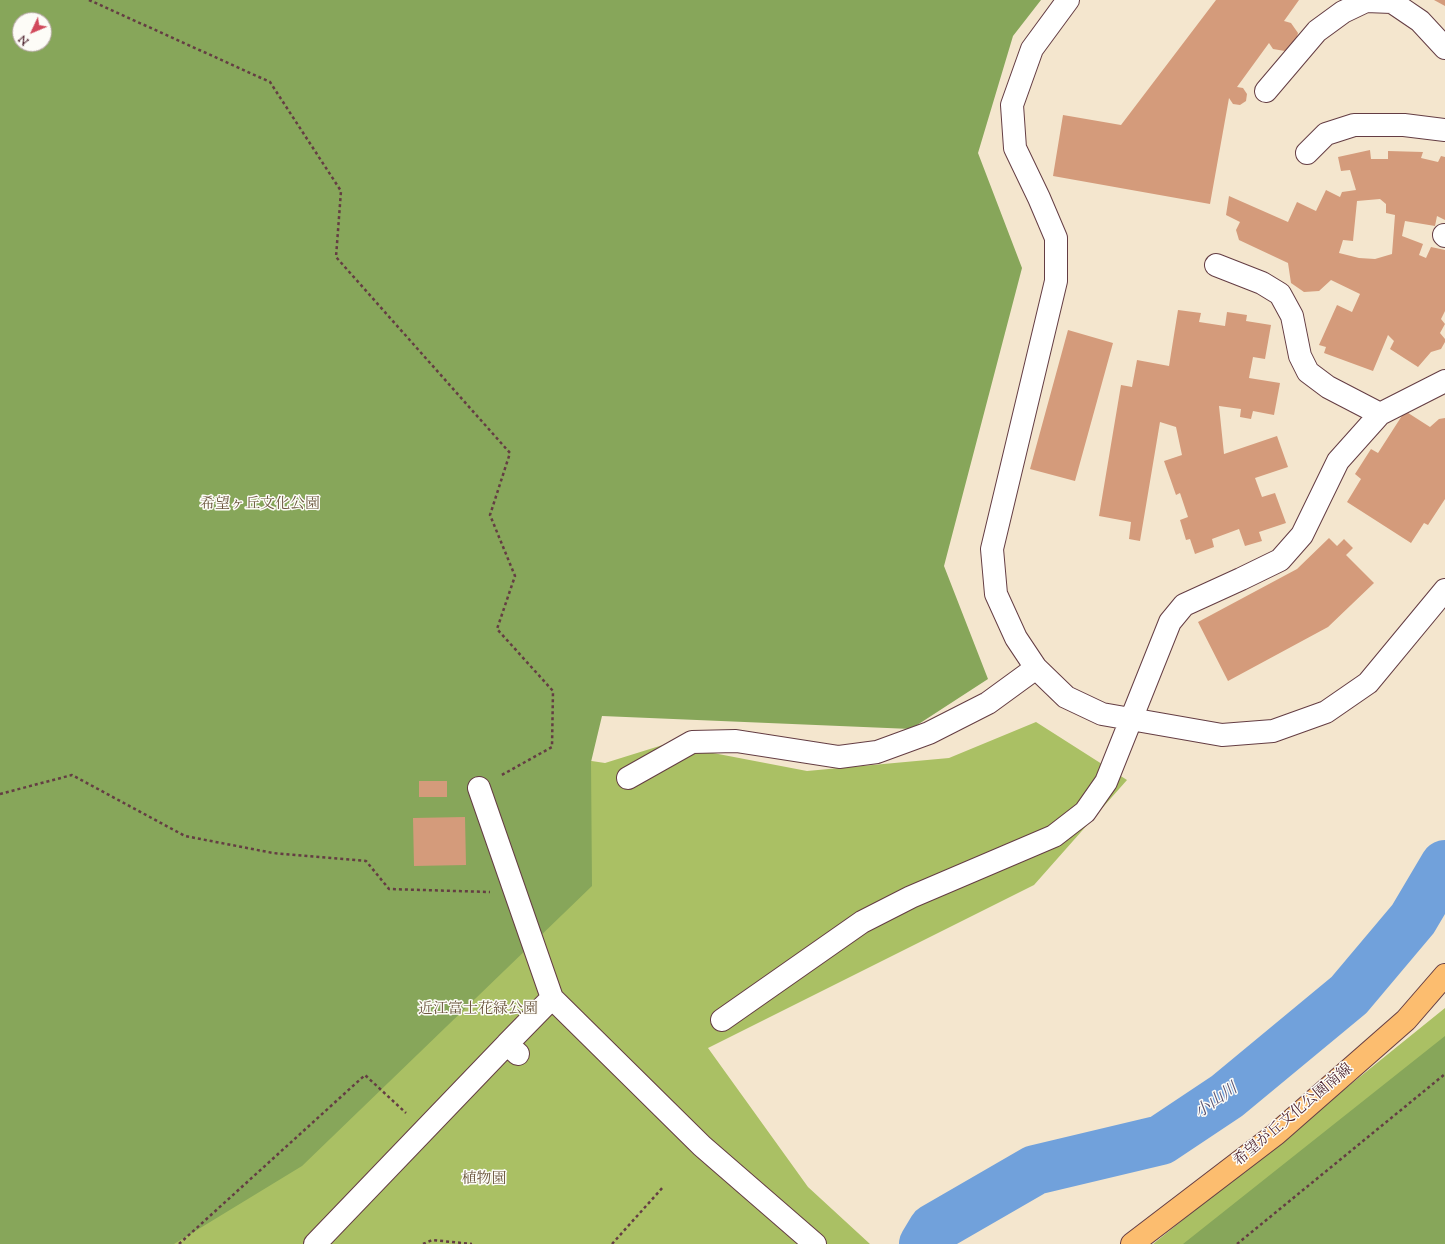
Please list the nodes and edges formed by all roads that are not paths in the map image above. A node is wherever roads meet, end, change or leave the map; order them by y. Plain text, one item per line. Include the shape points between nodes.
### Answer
1 (1068, 0) edge
2 (1445, 48) edge
3 (1266, 91) dead end
4 (1445, 130) edge
5 (1307, 153) dead end
6 (1216, 265) dead end
7 (1445, 381) edge
8 (1380, 414) junction
9 (1445, 590) edge
10 (1036, 668) junction
11 (1131, 720) junction
12 (628, 778) dead end
13 (479, 788) road end
14 (1445, 975) edge
15 (552, 998) junction
16 (722, 1020) dead end
17 (315, 1244) edge
18 (815, 1244) edge
19 (1132, 1244) edge

1 - 10 street via 1032,50 1012,105 1015,148 1056,238 1056,281 992,549 996,594 1016,638
2 - 3 street via 1420,21 1392,2 1366,1 1343,12 1317,31
4 - 5 street via 1404,125 1354,125 1326,134
6 - 8 street via 1262,283 1280,294 1292,316 1300,356 1308,372 1328,387
7 - 8 street
8 - 11 street via 1338,461 1302,535 1280,560 1184,605 1170,622
9 - 11 street via 1368,683 1326,712 1274,732 1222,735
10 - 11 street via 1066,697 1102,714
10 - 12 street via 988,703 929,733 877,752 839,757 736,741 692,742
11 - 16 street via 1106,782 1084,812 1054,836 911,897 862,922
13 - 15 street
14 - 19 main road, 希望が丘文化公園南線 via 1406,1020 1276,1134
15 - 17 street via 512,1049 424,1130
15 - 18 street via 702,1146

